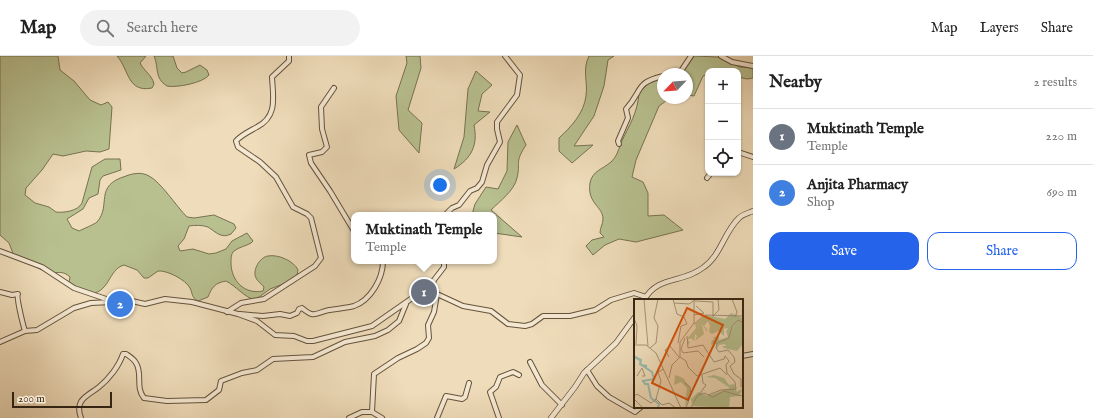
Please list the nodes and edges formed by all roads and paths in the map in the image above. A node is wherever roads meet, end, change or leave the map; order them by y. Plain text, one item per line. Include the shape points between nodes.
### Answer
1 (289, 56) edge
2 (505, 56) edge
3 (691, 56) edge
4 (721, 56) edge
5 (753, 66) edge
6 (683, 68) edge
7 (657, 77) edge
8 (334, 88) dead end
9 (619, 144) dead end
10 (741, 153) edge
11 (753, 157) edge
12 (753, 211) edge
13 (448, 212) edge
14 (351, 226) edge
15 (0, 251) edge
16 (382, 264) edge
17 (444, 264) edge
18 (432, 286) junction
19 (0, 292) edge
20 (437, 294) junction
21 (645, 298) edge
22 (117, 303) junction
23 (406, 303) junction
24 (226, 312) junction
25 (238, 314) junction
26 (634, 318) edge
27 (25, 331) junction
28 (0, 342) edge
29 (753, 354) edge
30 (743, 356) edge
31 (530, 362) dead end
32 (587, 370) junction
33 (519, 375) dead end
34 (469, 383) dead end
35 (562, 405) junction
36 (640, 408) edge
37 (372, 412) junction
38 (81, 418) edge
39 (349, 418) edge
40 (382, 418) edge
41 (436, 418) edge
42 (499, 418) edge
43 (551, 418) edge

1 - 24 street via 289,61 272,77 272,111 260,126 238,139 236,144 276,177 293,207 311,218 321,258 315,266 264,299 241,304
2 - 13 street via 517,70 520,79 517,95 498,122 500,142 487,165 482,182 470,191 459,205
3 - 6 street
4 - 5 street via 732,62
7 - 9 street via 639,86 634,101 626,109 628,118
8 - 14 street via 321,107 322,129 327,147 322,152 309,155 311,163
10 - 11 street
12 - 21 street via 740,217 706,266 678,280 661,282
15 - 22 street via 42,267 74,288
16 - 25 street via 375,288 355,306 314,315 310,315 302,308 298,314 290,316
17 - 18 street
18 - 20 street
18 - 23 street via 423,287
19 - 27 street via 18,294 17,300
20 - 21 street via 463,306 491,311 508,324 525,326 543,316 570,316 595,310 611,300 634,293
20 - 37 street via 434,312 428,325 429,338 426,342 374,374
22 - 24 street via 132,301 145,304 174,299
22 - 27 street via 91,302 74,308 37,330
23 - 25 street via 372,326 313,341 275,335 258,321
23 - 38 street via 399,321 381,333 345,342 313,357 273,359 257,370 221,381 219,390 206,400 167,401 144,398 138,387 136,362 123,354 111,374 99,387 88,392 78,412
24 - 25 street
26 - 32 street via 616,343
27 - 28 street
29 - 30 street
31 - 35 street via 542,385
32 - 35 street
32 - 36 street via 597,386 614,400 635,412
33 - 42 street via 513,372 500,378 490,392
34 - 41 street via 462,399 446,396
35 - 43 street
37 - 39 street via 362,412
37 - 40 street

